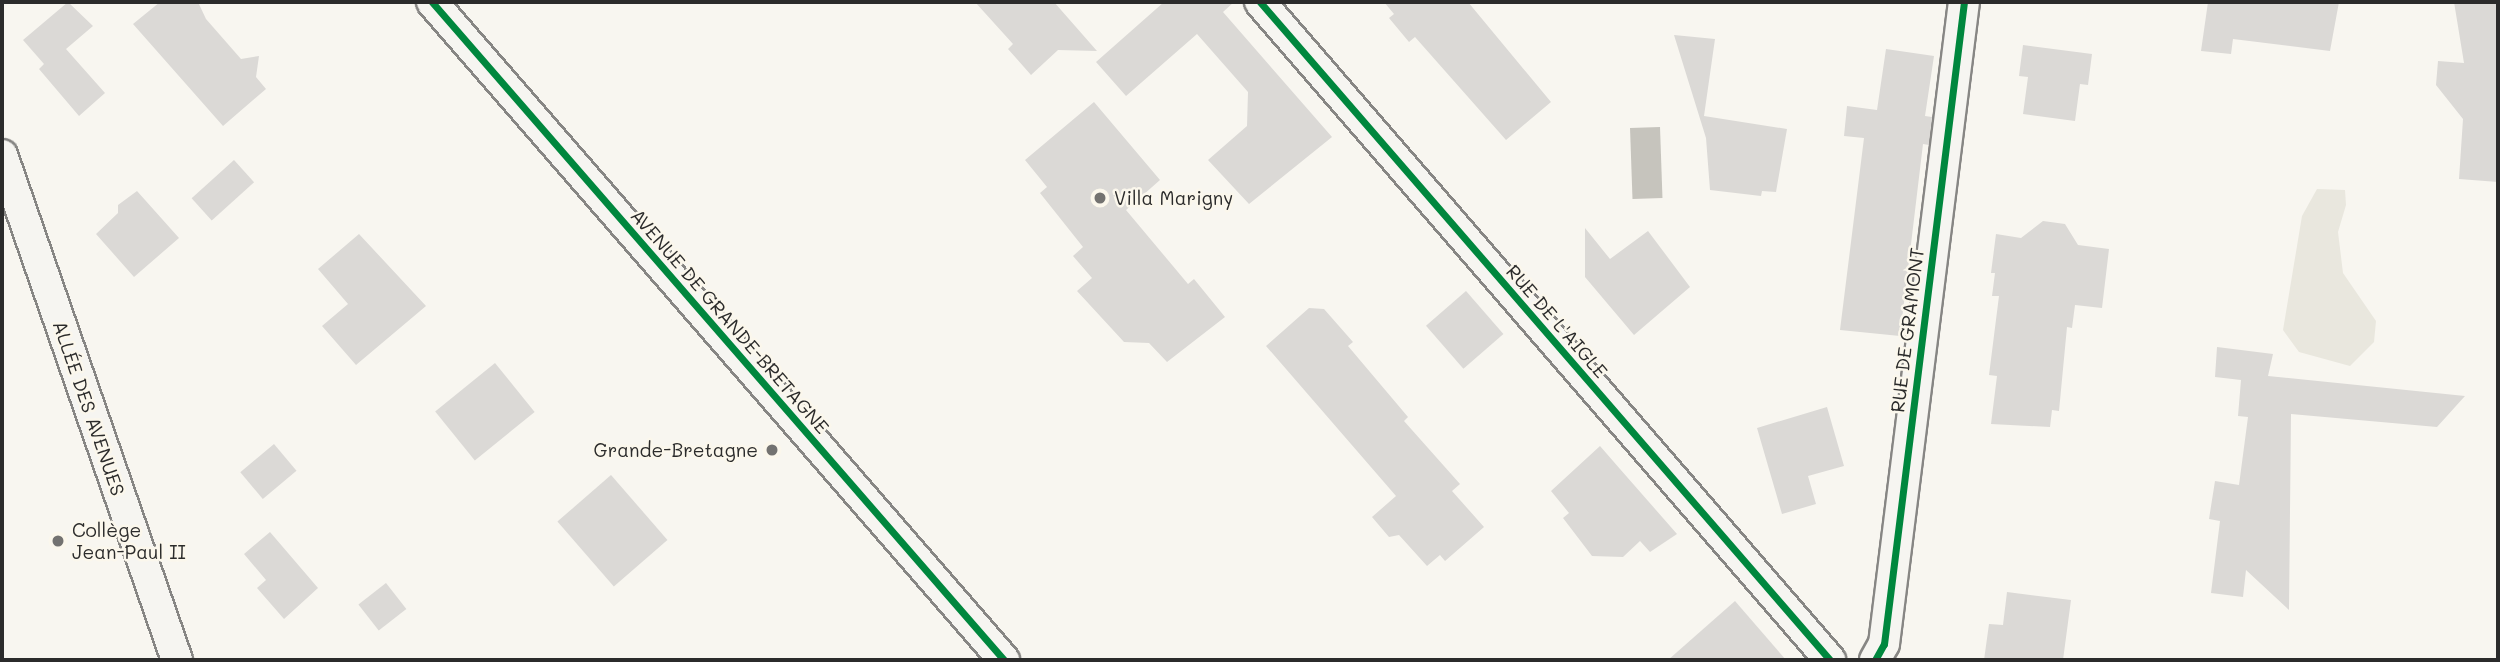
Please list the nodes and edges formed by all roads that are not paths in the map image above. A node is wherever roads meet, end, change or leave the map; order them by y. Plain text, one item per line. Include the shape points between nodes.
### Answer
1 (432, 2) edge
2 (1260, 2) edge
3 (1964, 2) edge
4 (2, 155) edge
5 (177, 660) edge
6 (1004, 660) edge
7 (1830, 660) edge
8 (1875, 660) edge

1 - 6 street, AVENUE DE GRANDE-BRETAGNE
2 - 7 street, RUE DE L'AIGLE
3 - 8 street, RUE DE GRAMONT via 1884,644
4 - 5 street, ALLÉE DES AVENUES

